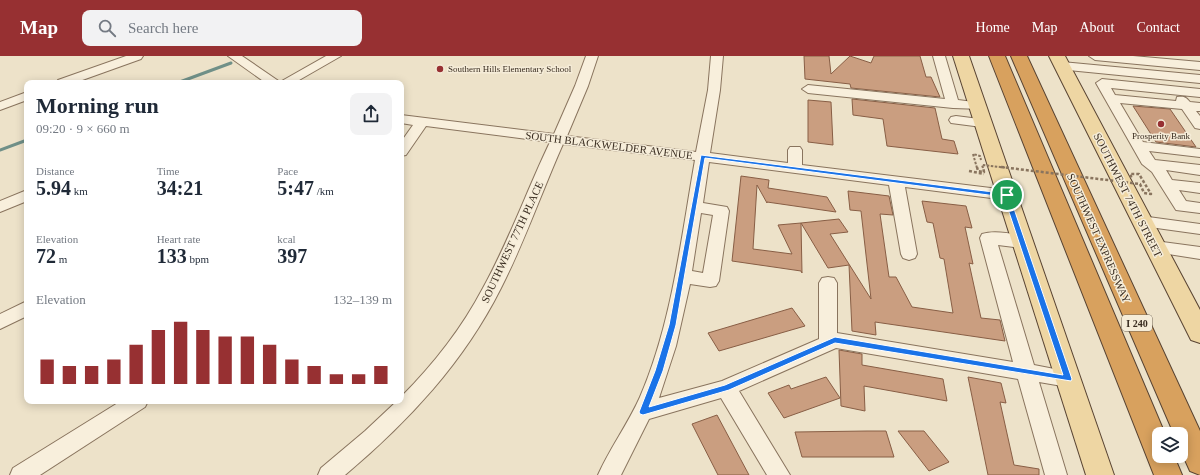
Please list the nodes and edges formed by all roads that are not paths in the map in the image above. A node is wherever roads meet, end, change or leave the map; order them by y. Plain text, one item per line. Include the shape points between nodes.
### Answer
1 (136, 56) edge
2 (234, 56) edge
3 (335, 56) edge
4 (592, 56) edge
5 (717, 56) edge
6 (939, 56) edge
7 (961, 56) edge
8 (997, 56) edge
9 (1019, 56) edge
10 (1095, 56) edge
11 (1152, 59) edge
12 (1059, 61) edge
13 (1200, 66) edge
14 (1164, 76) junction
15 (1200, 79) edge
16 (70, 80) edge
17 (270, 80) edge
18 (291, 80) edge
19 (808, 89) dead end
20 (1175, 91) junction
21 (1200, 93) edge
22 (24, 97) edge
23 (1110, 98) junction
24 (954, 104) junction
25 (0, 106) edge
26 (1186, 106) junction
27 (1200, 107) edge
28 (980, 115) junction
29 (404, 119) edge
30 (956, 120) dead end
31 (422, 122) junction
32 (1199, 123) edge
33 (558, 138) junction
34 (1138, 146) junction
35 (404, 148) edge
36 (795, 150) dead end
37 (1200, 153) edge
38 (703, 156) junction
39 (1152, 164) junction
40 (795, 168) junction
41 (1200, 170) edge
42 (896, 181) junction
43 (1168, 184) junction
44 (1200, 188) edge
45 (1007, 195) junction
46 (24, 196) edge
47 (0, 207) edge
48 (694, 207) junction
49 (1200, 208) edge
50 (1141, 221) junction
51 (1200, 229) edge
52 (1023, 242) junction
53 (1155, 248) junction
54 (909, 254) dead end
55 (1200, 254) edge
56 (682, 276) junction
57 (828, 283) dead end
58 (24, 310) edge
59 (0, 322) edge
60 (1200, 333) edge
61 (828, 343) junction
62 (1026, 372) junction
63 (1068, 379) junction
64 (726, 388) junction
65 (133, 404) edge
66 (643, 412) junction
67 (1152, 438) edge
68 (1200, 462) edge
69 (1163, 463) edge
70 (21, 475) edge
71 (329, 475) edge
72 (609, 475) edge
73 (779, 475) edge
74 (1056, 475) edge
75 (1100, 475) edge
76 (1168, 475) edge

1 - 16 street
2 - 17 street
3 - 18 street
4 - 33 street, SOUTHWEST 77TH PLACE
5 - 38 street via 716,80
6 - 24 street
7 - 28 main road
8 - 67 highway, I 240
9 - 68 highway, SOUTHWEST EXPRESSWAY / I 240
10 - 11 street
11 - 13 street
11 - 14 street
12 - 14 street
12 - 50 main road, SOUTHWEST 74TH STREET
14 - 15 street
14 - 20 street
19 - 24 street
20 - 21 street
20 - 23 street via 1102,83
20 - 26 street
22 - 25 street
23 - 26 street
23 - 34 street
24 - 28 street
26 - 27 street
26 - 32 street
28 - 30 street
28 - 45 main road
29 - 31 street, SOUTH BLACKWELDER AVENUE
31 - 33 street, SOUTH BLACKWELDER AVENUE
31 - 35 street
33 - 38 street, SOUTH BLACKWELDER AVENUE
33 - 71 street, SOUTHWEST 77TH PLACE via 495,284 464,335 415,396
34 - 37 street
34 - 39 street
36 - 40 street
38 - 40 street, SOUTH BLACKWELDER AVENUE
38 - 48 street
39 - 41 street
39 - 43 street
40 - 42 street, SOUTH BLACKWELDER AVENUE
42 - 45 street, SOUTH BLACKWELDER AVENUE
42 - 54 street
43 - 44 street
43 - 49 street via 1181,206
45 - 52 main road
46 - 47 street
48 - 56 street
48 - 56 street via 721,211 710,281
50 - 51 street
50 - 53 main road, SOUTHWEST 74TH STREET
52 - 62 street via 988,238
52 - 63 main road
53 - 55 street
53 - 60 main road, SOUTHWEST 74TH STREET
56 - 66 street via 667,346
57 - 61 street
58 - 59 street
61 - 62 street via 835,340
61 - 64 street
62 - 63 street
62 - 74 street
63 - 75 main road
64 - 66 street
64 - 73 street
65 - 70 street
66 - 72 street
69 - 76 highway, I 240

